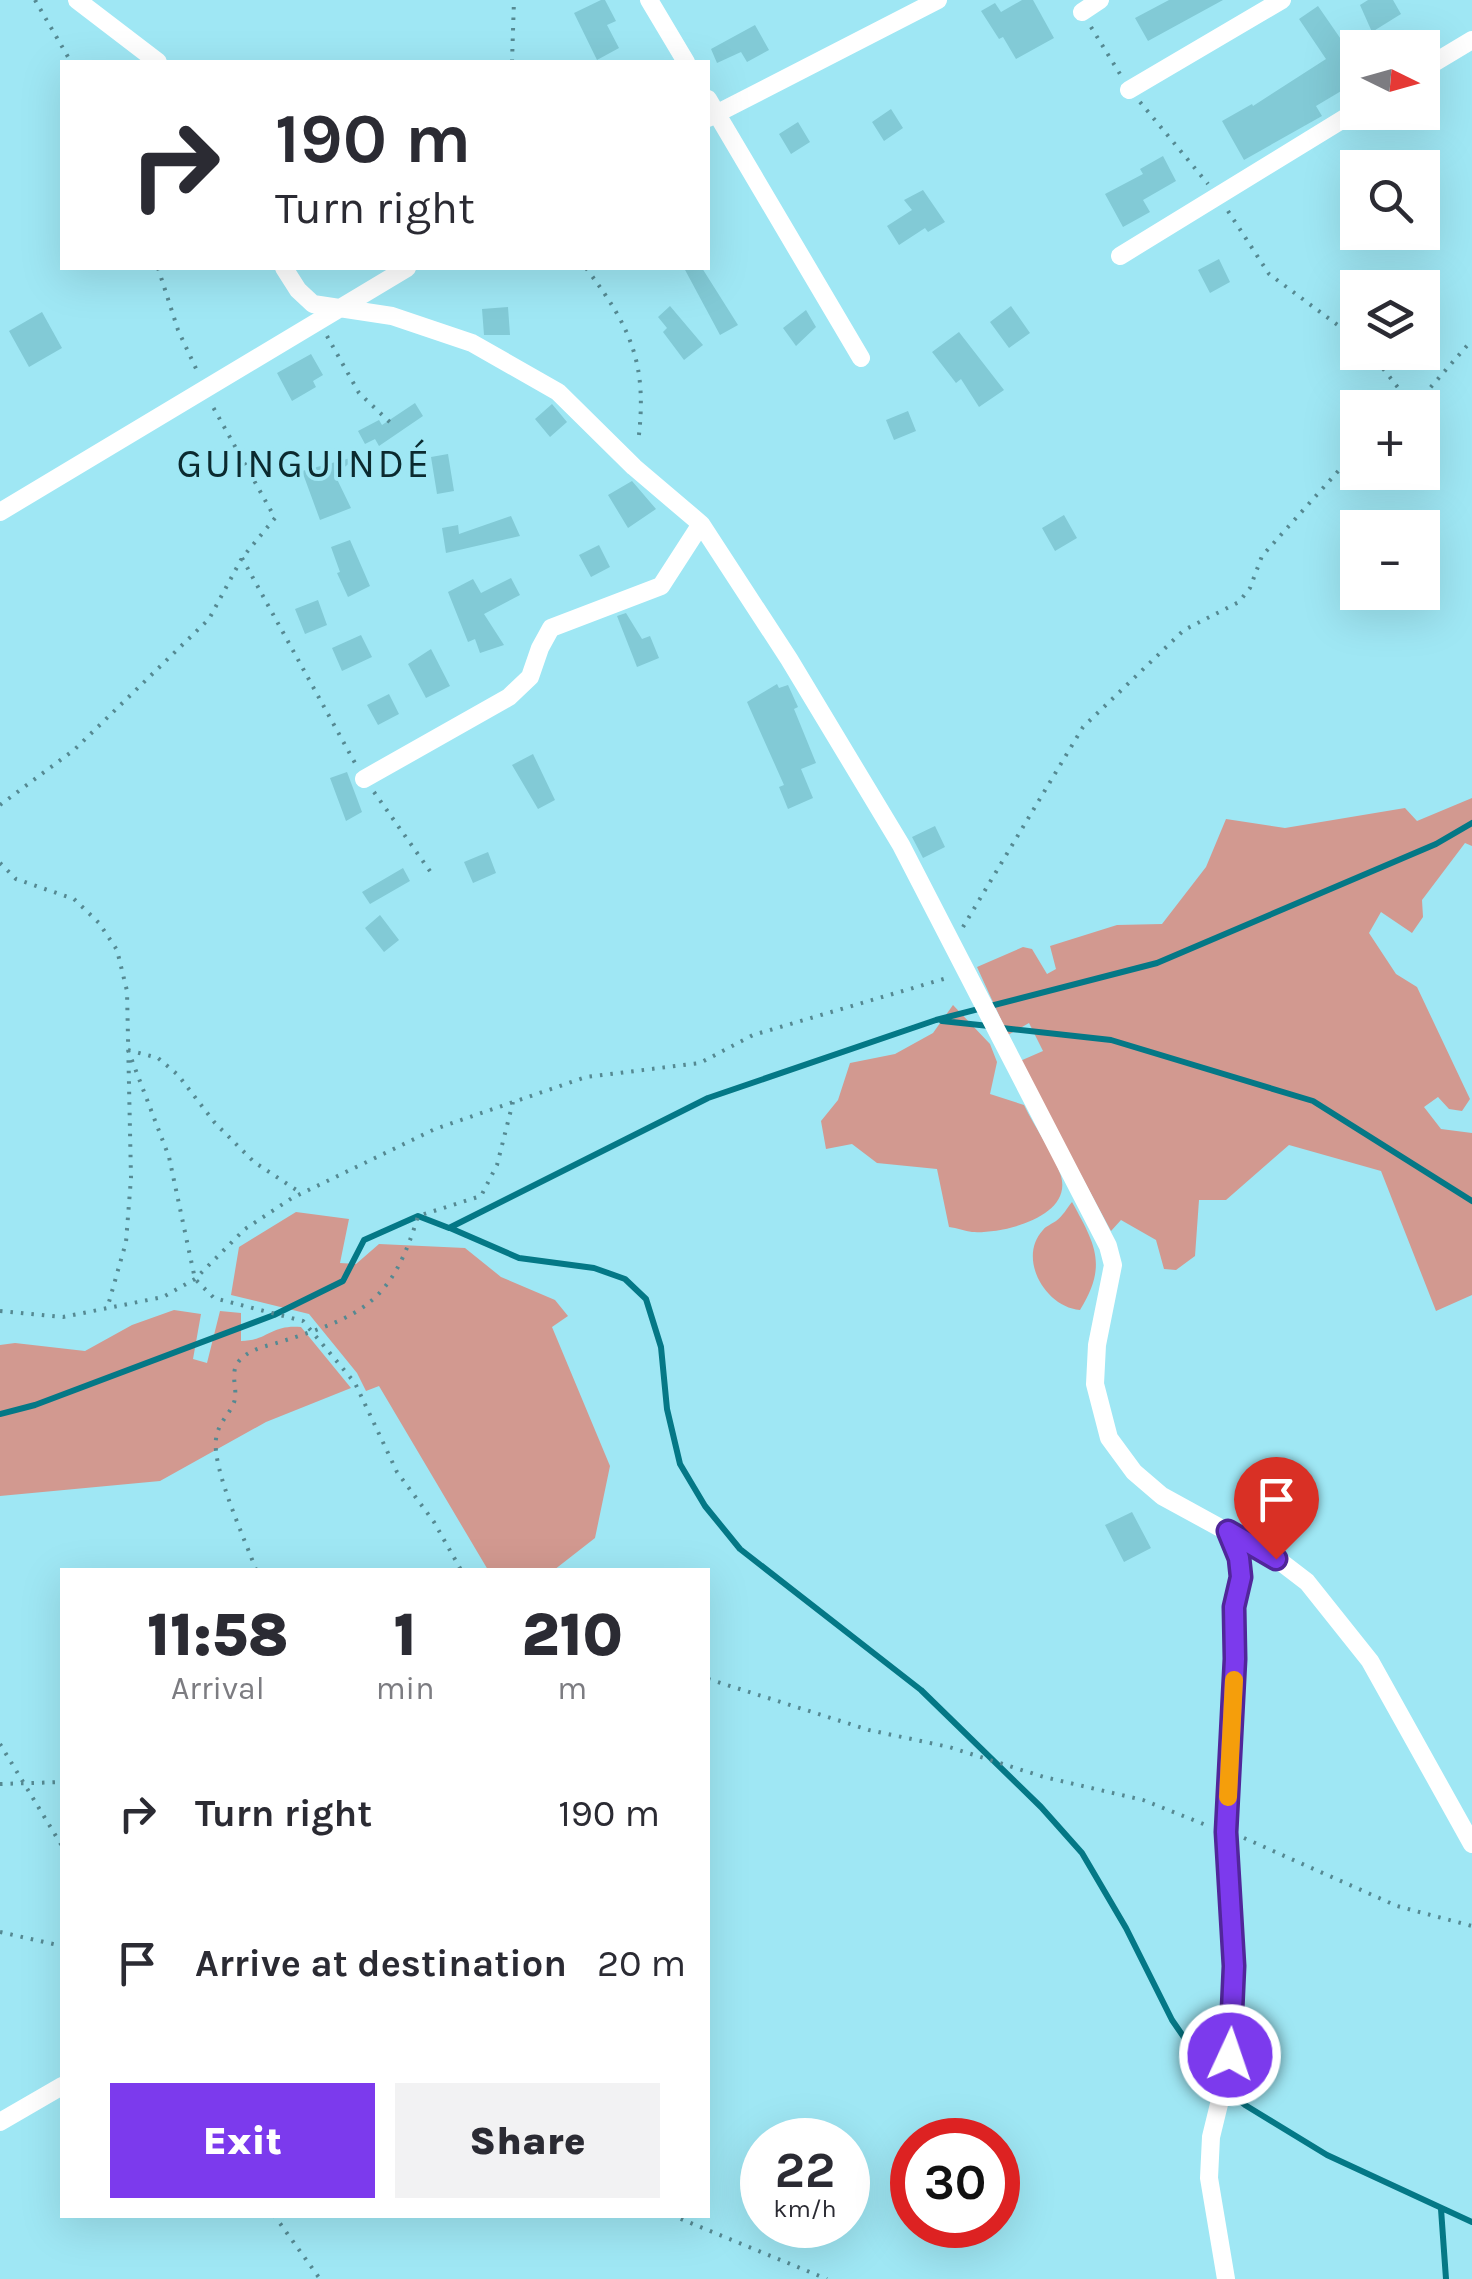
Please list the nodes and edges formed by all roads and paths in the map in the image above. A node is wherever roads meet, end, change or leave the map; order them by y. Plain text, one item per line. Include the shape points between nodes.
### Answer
1 (35, 0) edge
2 (77, 0) edge
3 (514, 0) edge
4 (649, 0) edge
5 (938, 0) edge
6 (1100, 0) edge
7 (1282, 0) edge
8 (1082, 12) dead end
9 (1472, 40) edge
10 (1440, 59) edge
11 (70, 60) edge
12 (155, 60) edge
13 (512, 60) edge
14 (685, 60) edge
15 (1130, 90) dead end
16 (711, 111) edge
17 (1340, 121) edge
18 (1120, 256) dead end
19 (159, 270) edge
20 (285, 270) edge
21 (404, 270) edge
22 (587, 270) edge
23 (341, 308) junction
24 (320, 321) junction
25 (1472, 340) edge
26 (861, 358) dead end
27 (205, 390) junction
28 (1428, 390) edge
29 (395, 428) dead end
30 (634, 467) junction
31 (1340, 470) edge
32 (0, 512) edge
33 (701, 524) junction
34 (242, 558) junction
35 (364, 778) junction
36 (0, 805) edge
37 (0, 863) edge
38 (432, 874) dead end
39 (954, 942) junction
40 (967, 972) junction
41 (128, 1050) junction
42 (513, 1102) junction
43 (302, 1194) junction
44 (195, 1278) junction
45 (107, 1309) junction
46 (0, 1312) edge
47 (314, 1333) junction
48 (1228, 1531) junction
49 (255, 1568) edge
50 (460, 1568) edge
51 (710, 1680) edge
52 (0, 1744) edge
53 (26, 1782) junction
54 (60, 1782) edge
55 (0, 1784) edge
56 (1226, 1832) junction
57 (60, 1842) edge
58 (1472, 1844) edge
59 (1472, 1926) edge
60 (0, 1932) edge
61 (60, 1946) edge
62 (60, 2087) edge
63 (0, 2122) edge
64 (276, 2218) edge
65 (678, 2218) edge
66 (320, 2279) edge
67 (827, 2279) edge
68 (1226, 2279) edge

1 - 11 path
2 - 12 street
3 - 13 path
4 - 14 street
5 - 16 street
6 - 8 street
7 - 15 street
9 - 10 street
16 - 26 street
17 - 18 street
19 - 27 path
20 - 23 street via 313,304
21 - 23 street
22 - 30 path via 622,321 639,363
23 - 24 street
23 - 30 street via 392,316 472,343 558,392
24 - 27 street
24 - 29 path via 360,393
25 - 28 path
27 - 32 street
27 - 34 path via 275,518
30 - 33 street
31 - 39 path via 1262,556 1238,602 1184,630 1082,727
33 - 35 street via 661,586 551,628 530,677 508,697
33 - 39 street via 832,729
34 - 35 path
34 - 36 path via 209,619 167,662 74,750
35 - 38 path
37 - 41 path via 16,879 74,899 108,936 127,992
39 - 40 street
40 - 42 path via 752,1035 700,1063 586,1077
40 - 48 street via 1108,1246 1113,1264 1095,1384 1109,1438 1162,1496
41 - 43 path via 158,1058 254,1162
41 - 44 path via 170,1157
41 - 45 path via 127,1226
42 - 43 path via 435,1129
42 - 47 path via 497,1165 481,1196 418,1216 405,1258 385,1286 357,1314
43 - 44 path via 245,1229
44 - 45 path via 163,1298
44 - 47 path via 214,1298 303,1321
45 - 46 path via 63,1317
47 - 49 path via 240,1360 234,1403 215,1441
47 - 50 path via 355,1382 397,1472
48 - 56 street via 1241,1577 1234,1607
48 - 58 street via 1308,1582 1370,1661
51 - 56 path via 869,1730 1142,1800
52 - 53 path
53 - 54 path
53 - 55 path
53 - 57 path
56 - 59 path via 1396,1906
56 - 68 street via 1232,2037 1211,2137 1210,2178
60 - 61 path
62 - 63 street
64 - 66 path
65 - 67 path

